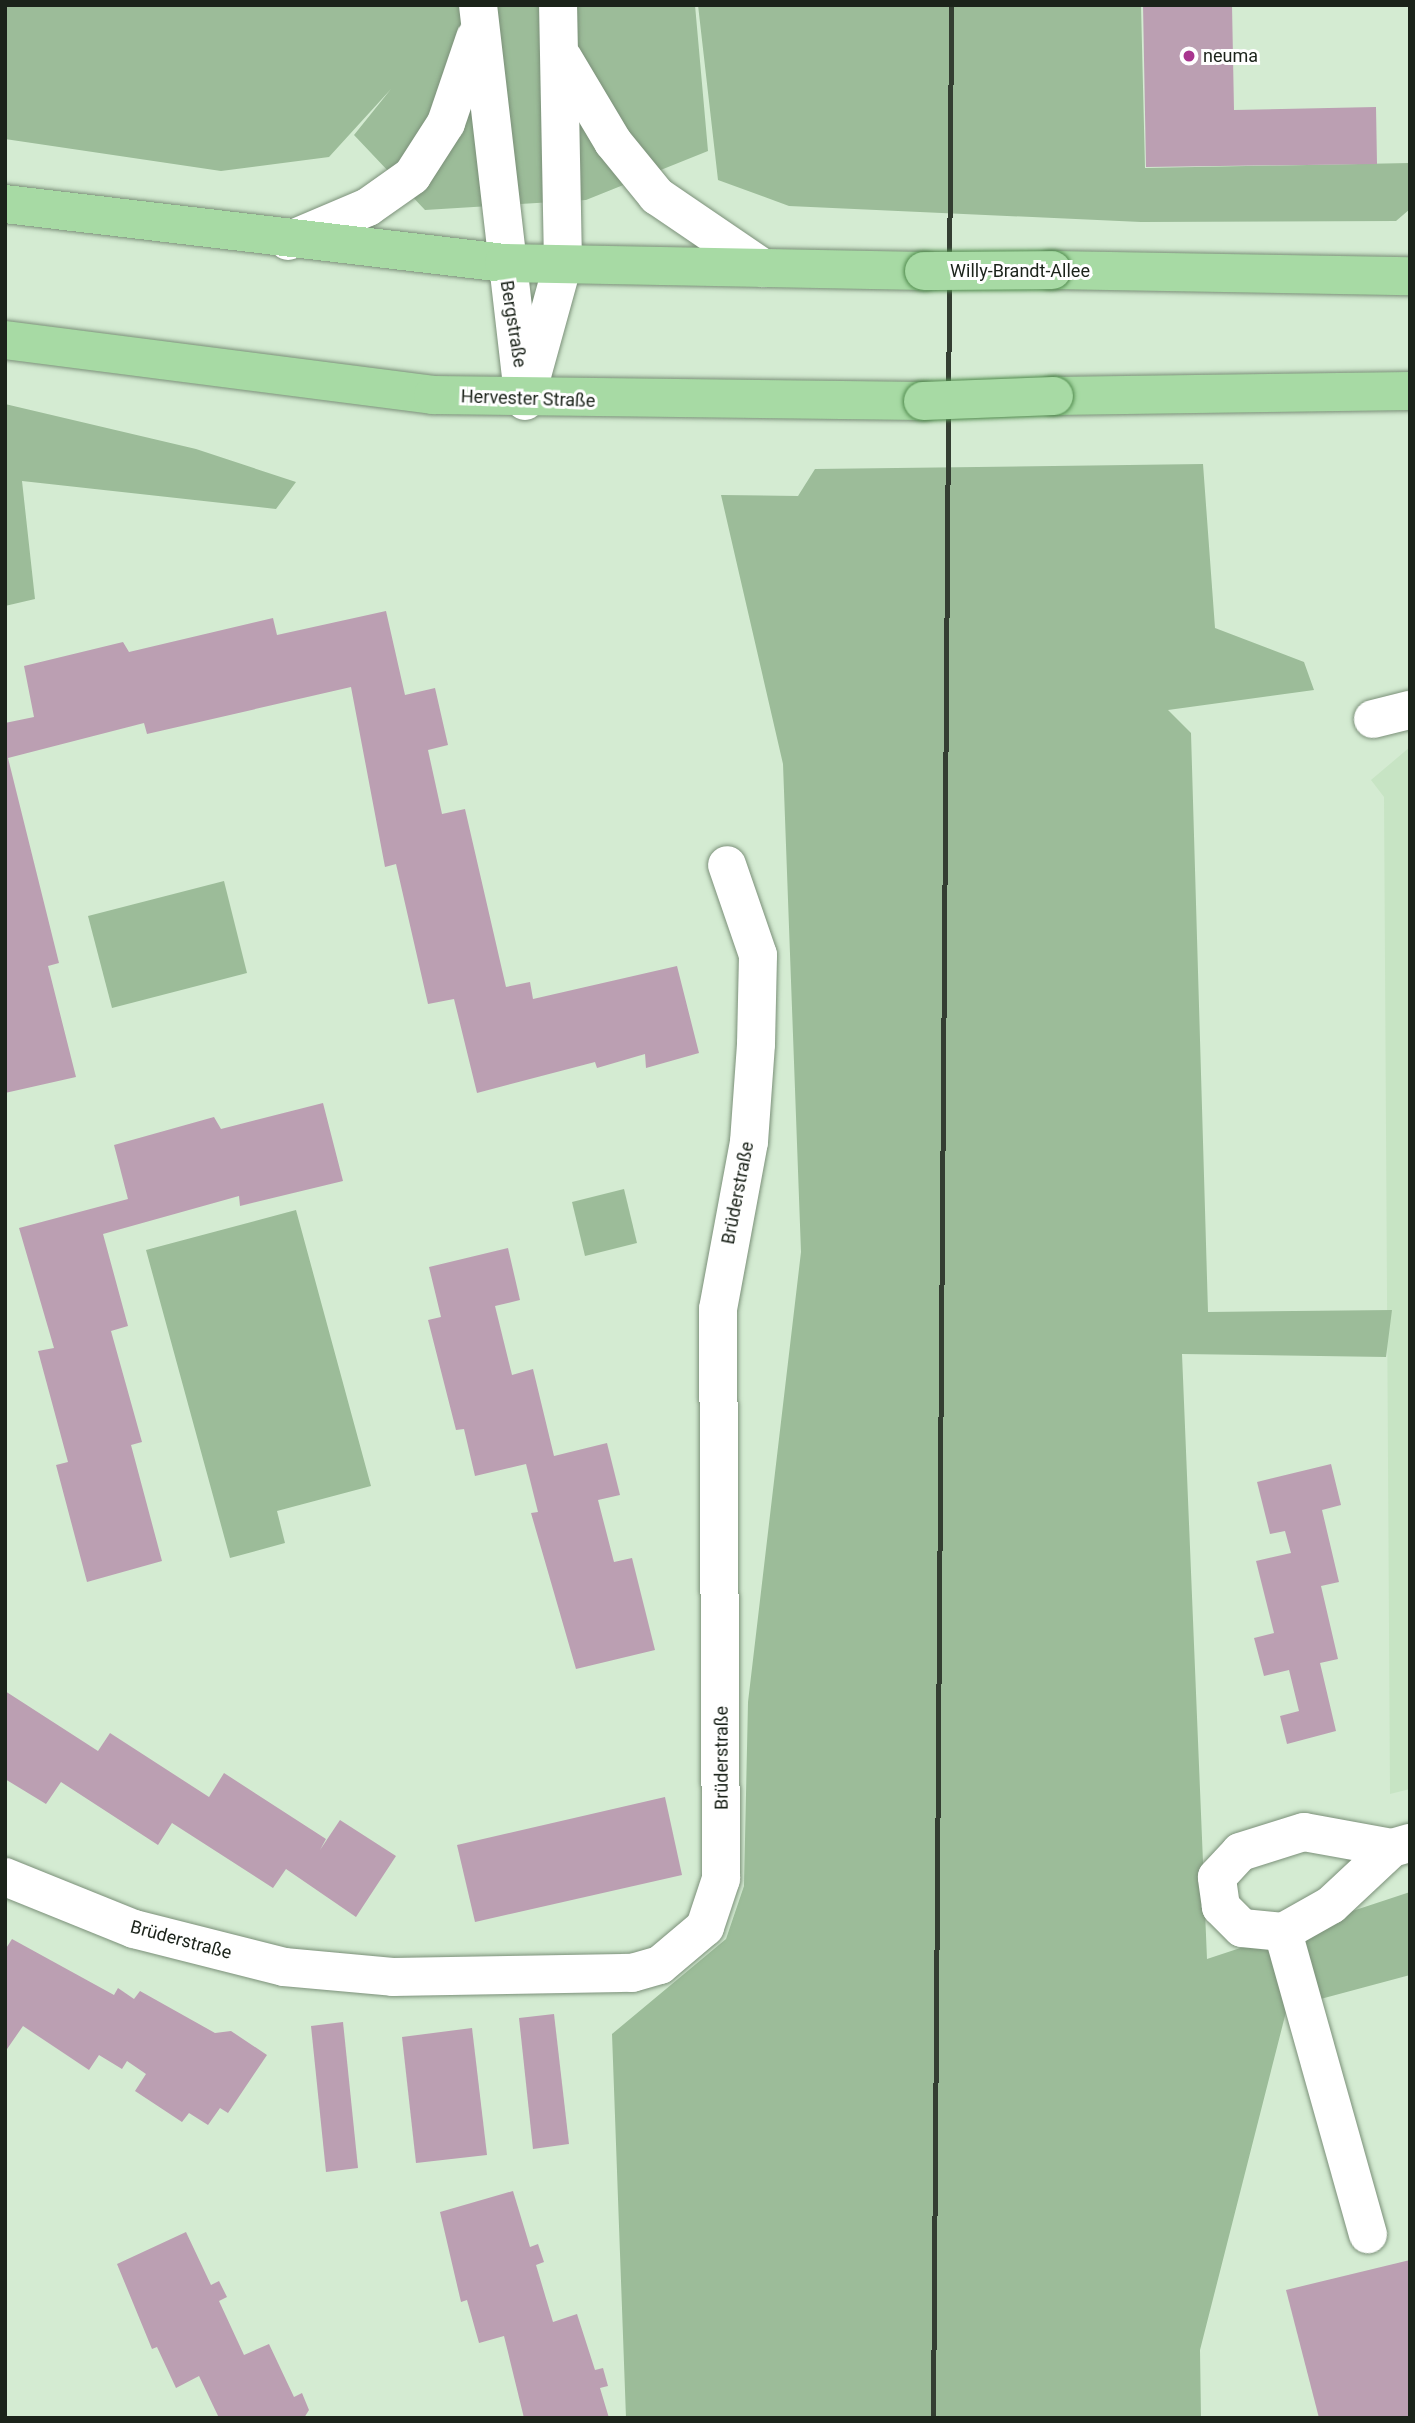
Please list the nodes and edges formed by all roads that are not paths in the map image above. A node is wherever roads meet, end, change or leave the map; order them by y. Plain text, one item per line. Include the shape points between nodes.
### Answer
1 (558, 5) edge
2 (478, 16) edge
3 (563, 58) junction
4 (5, 204) edge
5 (288, 241) junction
6 (563, 262) junction
7 (504, 263) junction
8 (763, 268) junction
9 (1410, 276) edge
10 (5, 340) edge
11 (1410, 391) edge
12 (525, 401) junction
13 (1410, 710) edge
14 (1373, 719) dead end
15 (727, 865) dead end
16 (1401, 1845) edge
17 (5, 1877) edge
18 (1283, 1932) junction
19 (1368, 2234) dead end

1 - 3 street, Bergstraße
2 - 5 street, Bergstraße via 446,123 412,176 368,207
2 - 7 street, Bergstraße
3 - 6 street, Bergstraße
3 - 8 street, Bergstraße via 612,142 657,196
4 - 5 main road
5 - 7 main road
6 - 7 main road
6 - 8 main road, Willy-Brandt-Allee
6 - 12 street, Bergstraße
7 - 12 street, Bergstraße
8 - 9 main road, Willy-Brandt-Allee, bridge
10 - 12 main road, Hervester Straße via 433,395
11 - 12 main road, Hervester Straße, bridge via 923,401
13 - 14 street
15 - 17 street, Brüderstraße via 758,955 749,1142 718,1309 722,1879 705,1927 660,1965 632,1973 393,1977 284,1966 134,1929
16 - 18 street via 1331,1905
16 - 18 street via 1304,1832 1240,1852 1217,1877 1221,1907 1242,1928
18 - 19 street

